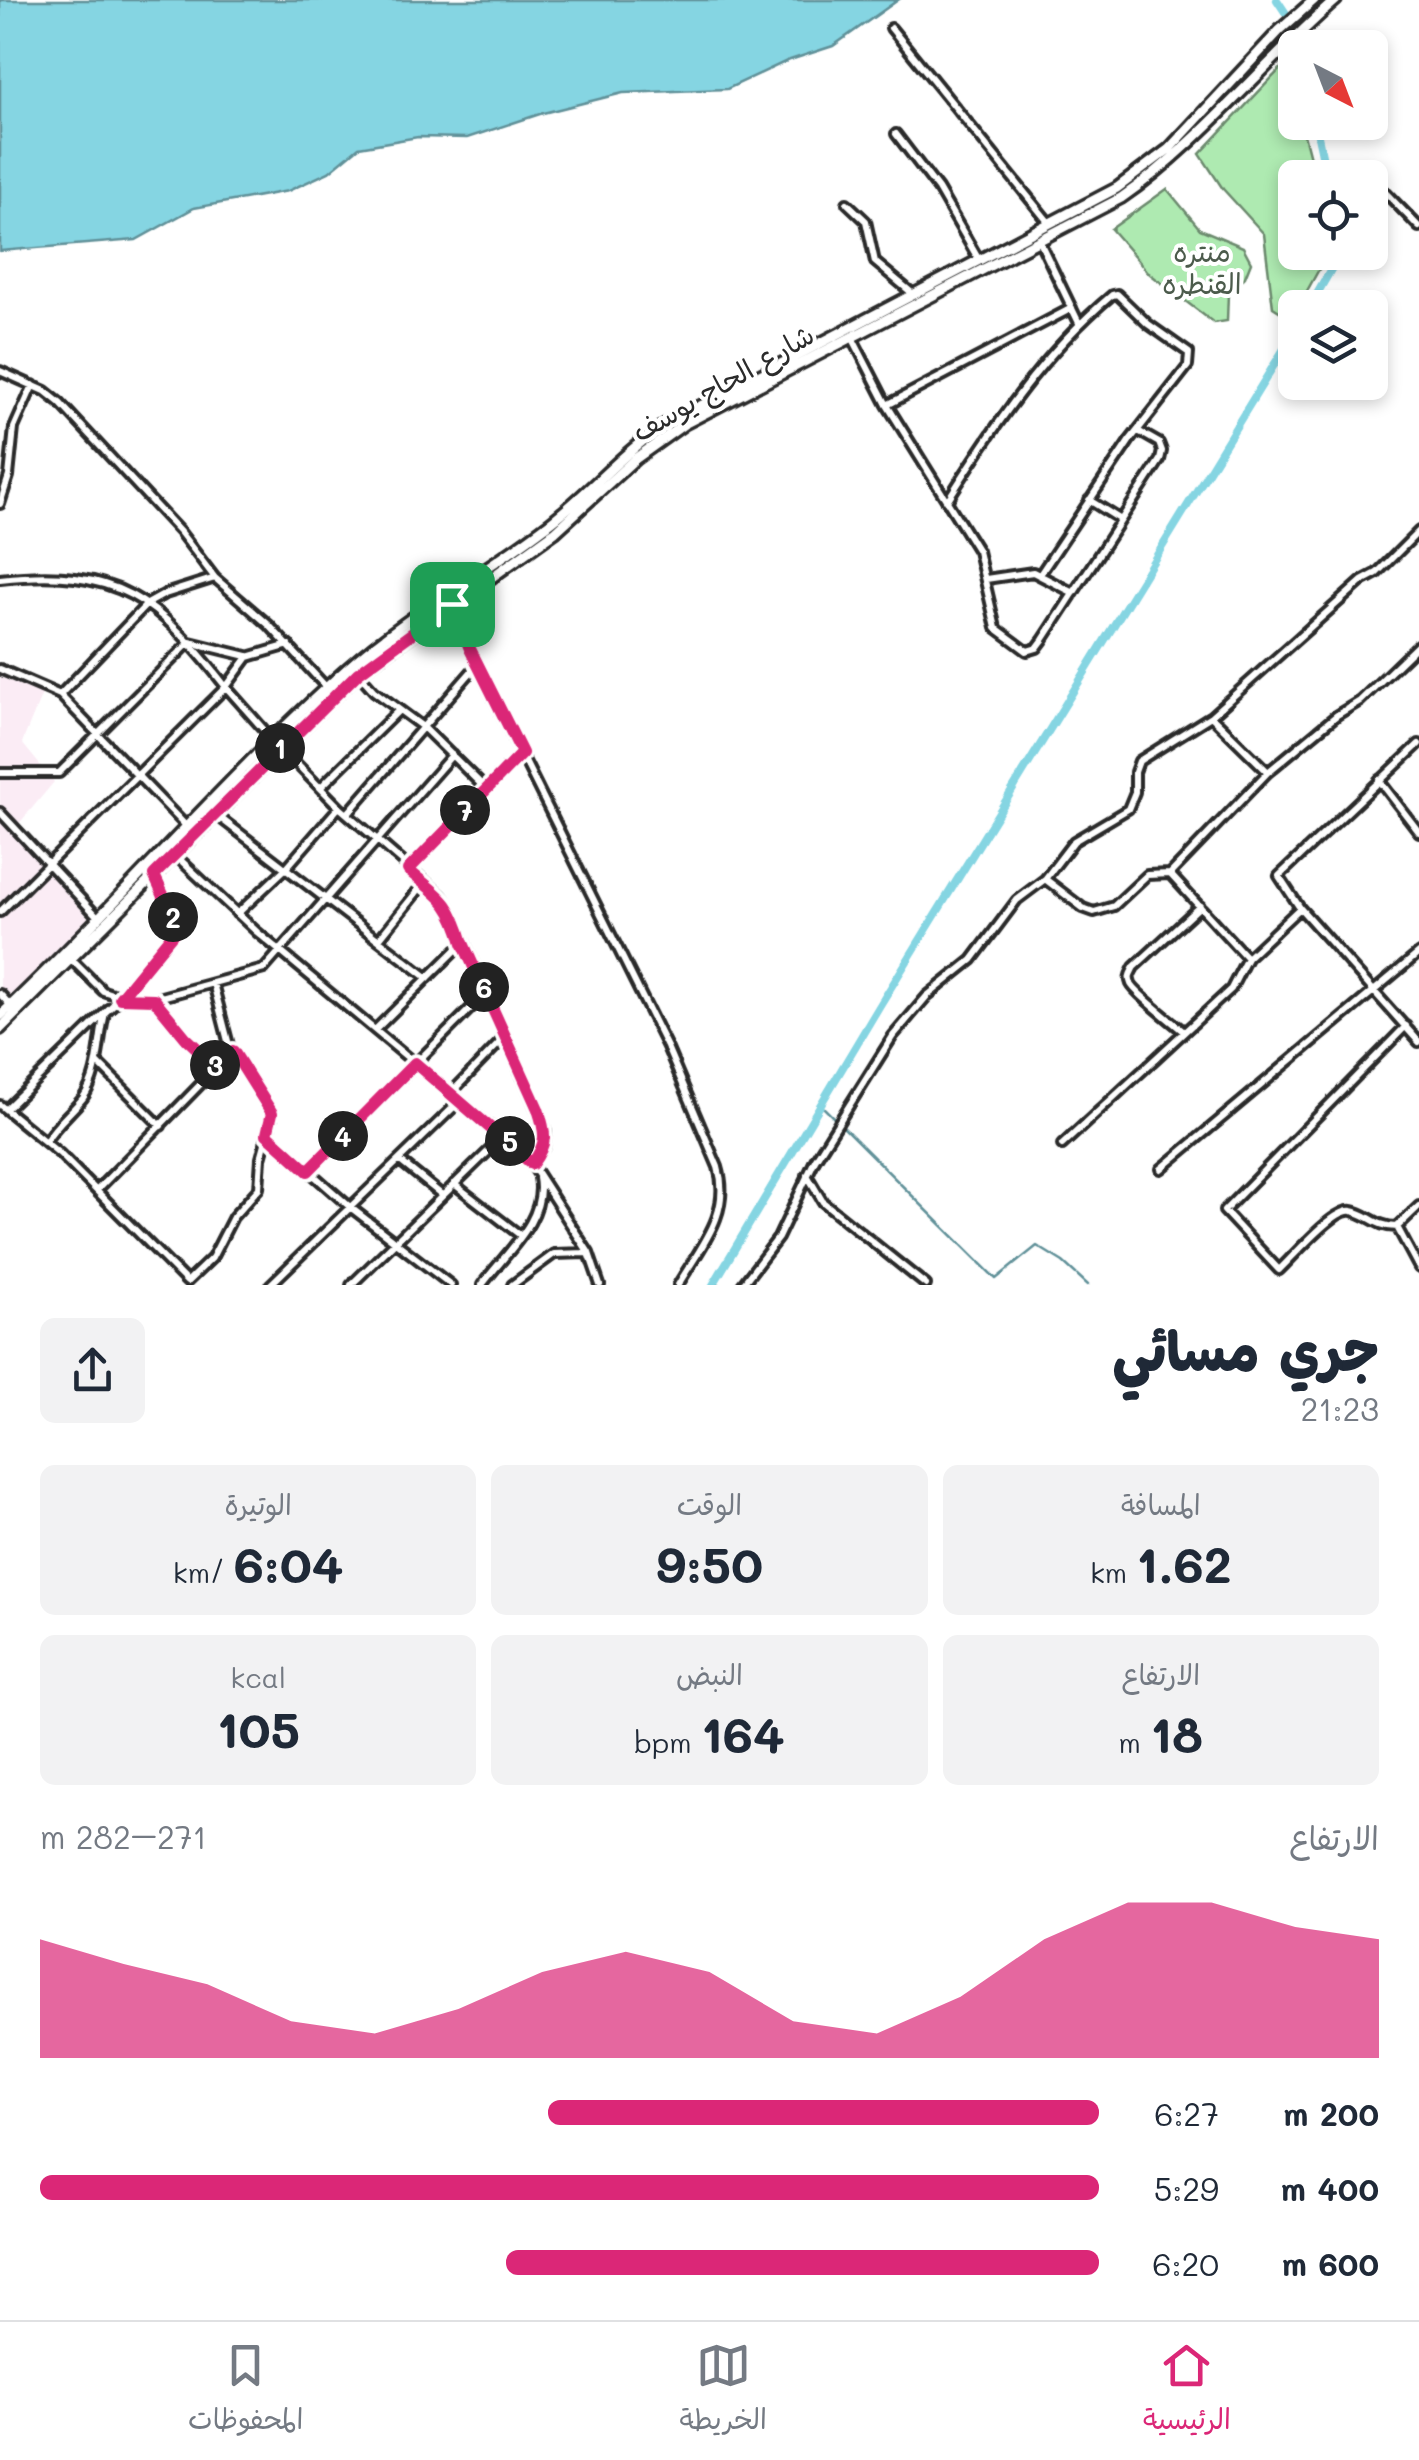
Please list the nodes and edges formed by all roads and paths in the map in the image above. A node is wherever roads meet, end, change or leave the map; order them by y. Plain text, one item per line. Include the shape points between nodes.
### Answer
1 (1314, 0) edge
2 (1336, 0) edge
3 (891, 28) dead end
4 (896, 134) dead end
5 (1388, 195) edge
6 (846, 203) dead end
7 (1050, 224) junction
8 (1419, 227) edge
9 (1039, 240) junction
10 (979, 260) junction
11 (912, 293) junction
12 (1072, 308) junction
13 (1079, 323) junction
14 (851, 336) junction
15 (0, 371) edge
16 (34, 384) junction
17 (887, 405) junction
18 (1138, 431) junction
19 (1089, 500) junction
20 (947, 501) junction
21 (0, 504) edge
22 (1121, 520) junction
23 (1418, 534) edge
24 (1041, 573) junction
25 (215, 578) junction
26 (0, 579) edge
27 (986, 579) junction
28 (1074, 593) junction
29 (148, 604) junction
30 (452, 604) junction
31 (190, 642) junction
32 (1419, 644) edge
33 (289, 645) junction
34 (248, 656) junction
35 (477, 665) junction
36 (0, 669) edge
37 (358, 673) junction
38 (226, 688) junction
39 (327, 688) junction
40 (60, 695) junction
41 (398, 710) junction
42 (1211, 716) junction
43 (424, 728) junction
44 (98, 736) junction
45 (276, 743) junction
46 (1419, 744) edge
47 (522, 753) junction
48 (452, 755) junction
49 (1268, 772) junction
50 (0, 773) edge
51 (138, 776) junction
52 (1379, 780) junction
53 (321, 787) junction
54 (485, 788) junction
55 (339, 807) junction
56 (0, 812) edge
57 (348, 813) junction
58 (214, 814) junction
59 (188, 826) junction
60 (1419, 832) edge
61 (377, 842) junction
62 (174, 854) junction
63 (47, 865) junction
64 (286, 868) junction
65 (408, 870) junction
66 (1170, 874) junction
67 (154, 875) junction
68 (1045, 879) junction
69 (424, 883) junction
70 (326, 898) junction
71 (1200, 906) junction
72 (2, 908) edge
73 (1300, 908) junction
74 (238, 914) junction
75 (98, 918) junction
76 (379, 939) junction
77 (463, 943) junction
78 (280, 951) junction
79 (1419, 952) edge
80 (67, 956) junction
81 (1247, 958) junction
82 (428, 978) junction
83 (213, 984) junction
84 (1376, 991) junction
85 (486, 993) junction
86 (0, 994) edge
87 (120, 998) junction
88 (154, 999) junction
89 (11, 1006) junction
90 (106, 1012) junction
91 (0, 1016) edge
92 (1406, 1026) junction
93 (0, 1029) edge
94 (375, 1030) junction
95 (1184, 1032) junction
96 (506, 1036) junction
97 (1419, 1042) edge
98 (233, 1051) junction
99 (97, 1062) junction
100 (415, 1063) junction
101 (217, 1067) junction
102 (450, 1093) junction
103 (460, 1101) junction
104 (3, 1107) edge
105 (161, 1126) junction
106 (267, 1134) junction
107 (504, 1136) junction
108 (46, 1140) junction
109 (1062, 1145) dead end
110 (400, 1161) junction
111 (534, 1165) junction
112 (1161, 1168) dead end
113 (308, 1171) junction
114 (807, 1175) junction
115 (454, 1184) junction
116 (97, 1190) junction
117 (442, 1196) junction
118 (1419, 1206) edge
119 (350, 1207) junction
120 (1397, 1228) junction
121 (520, 1235) junction
122 (396, 1242) junction
123 (589, 1253) junction
124 (1419, 1268) edge
125 (188, 1284) edge
126 (270, 1285) edge
127 (351, 1285) edge
128 (451, 1285) edge
129 (482, 1285) edge
130 (512, 1285) edge
131 (600, 1285) edge
132 (678, 1285) edge
133 (742, 1285) edge
134 (926, 1285) edge

1 - 7 main road, شارع الحاج يوسف via 1169,149
2 - 9 main road, شارع الحاج يوسف via 1159,171
3 - 7 street
4 - 10 street
5 - 8 street
6 - 11 street via 866,222 875,262
7 - 10 main road, شارع الحاج يوسف
9 - 12 street
9 - 14 main road, شارع الحاج يوسف
10 - 11 main road, شارع الحاج يوسف
11 - 39 main road, شارع الحاج يوسف via 655,432 565,512 391,634
12 - 13 street
12 - 17 street
13 - 18 street via 1117,294 1189,354 1188,366
13 - 20 street via 1008,405
14 - 17 street
14 - 30 main road, شارع الحاج يوسف via 667,434 554,532
15 - 16 street
16 - 21 street via 14,428
16 - 25 street via 60,403
17 - 20 street
18 - 19 street
18 - 22 street via 1162,452
19 - 22 street
19 - 24 street
20 - 27 street via 978,551
22 - 28 street
23 - 42 street
24 - 27 street
24 - 28 street
25 - 29 street
25 - 33 street
26 - 29 street via 101,582
27 - 28 street via 996,628 1027,651 1043,640
29 - 31 street
29 - 40 street
30 - 35 street
30 - 37 main road, شارع الحاج يوسف
31 - 34 street
31 - 38 street
31 - 44 street
32 - 49 street via 1360,701
33 - 34 street
33 - 39 street
34 - 38 street
35 - 43 street
35 - 47 street
36 - 40 street
37 - 41 street
37 - 45 main road, شارع الحاج يوسف
38 - 45 street
38 - 51 street
39 - 45 main road, شارع الحاج يوسف
40 - 44 street
41 - 43 street
41 - 53 street
42 - 49 street
42 - 68 street via 1138,762 1128,809 1074,841
43 - 48 street
43 - 57 street
44 - 50 street via 59,772
44 - 51 street
45 - 53 street
45 - 58 main road, شارع الحاج يوسف
45 - 59 main road, شارع الحاج يوسف
46 - 52 street
47 - 54 street
47 - 132 street via 667,1047 724,1185 717,1218
48 - 54 street
48 - 61 street
49 - 66 street
51 - 59 street
51 - 63 street
52 - 60 street
52 - 73 street via 1278,876
53 - 55 street
54 - 65 street
55 - 57 street
55 - 64 street
56 - 63 street
57 - 61 street
58 - 62 main road, شارع الحاج يوسف
58 - 64 street
59 - 75 main road, شارع الحاج يوسف
61 - 65 street
61 - 70 street
62 - 67 main road, شارع الحاج يوسف
62 - 74 street
63 - 72 street
63 - 75 street
64 - 70 street
64 - 74 street
65 - 69 street
66 - 68 street via 1147,875 1114,906 1094,912
66 - 71 street
67 - 80 main road, شارع الحاج يوسف
67 - 87 street via 174,932
68 - 114 street via 1016,900 978,953 906,1019
69 - 76 street
69 - 77 street via 442,895
70 - 76 street
70 - 78 street
71 - 81 street
71 - 95 street via 1130,975 1138,992
73 - 81 street
73 - 84 street
74 - 78 street
75 - 80 main road, شارع الحاج يوسف
76 - 82 street
77 - 82 street
77 - 85 street
78 - 83 street via 264,969
78 - 94 street
79 - 84 street
80 - 87 street
80 - 89 main road, شارع الحاج يوسف
80 - 93 main road, شارع الحاج يوسف
81 - 95 street via 1231,990
82 - 94 street
83 - 88 street
83 - 98 street
84 - 92 street
84 - 112 street
85 - 96 street
85 - 100 street
86 - 89 street
87 - 88 street
87 - 90 street
88 - 101 street
89 - 91 main road, شارع الحاج يوسف
90 - 99 street
90 - 104 street
92 - 97 street
92 - 120 street via 1224,1211 1279,1270 1338,1213 1352,1210
94 - 100 street
95 - 109 street
96 - 102 street
96 - 111 street via 546,1131
98 - 101 street
98 - 106 street via 272,1113
99 - 105 street
99 - 108 street via 82,1099
100 - 102 street
100 - 113 street
101 - 105 street
102 - 103 street
103 - 107 street
103 - 110 street
104 - 108 street
105 - 116 street
106 - 113 street
106 - 125 street via 259,1188
107 - 111 street
107 - 115 street
108 - 116 street
110 - 117 street
110 - 119 street
111 - 121 street via 540,1206
111 - 123 street
113 - 119 street
114 - 133 street via 778,1238
114 - 134 street via 823,1202
115 - 117 street
115 - 121 street
116 - 125 street
117 - 122 street
118 - 120 street
119 - 122 street
119 - 126 street
120 - 124 street
121 - 129 street
122 - 127 street
122 - 128 street
123 - 130 street via 554,1254
123 - 131 street

